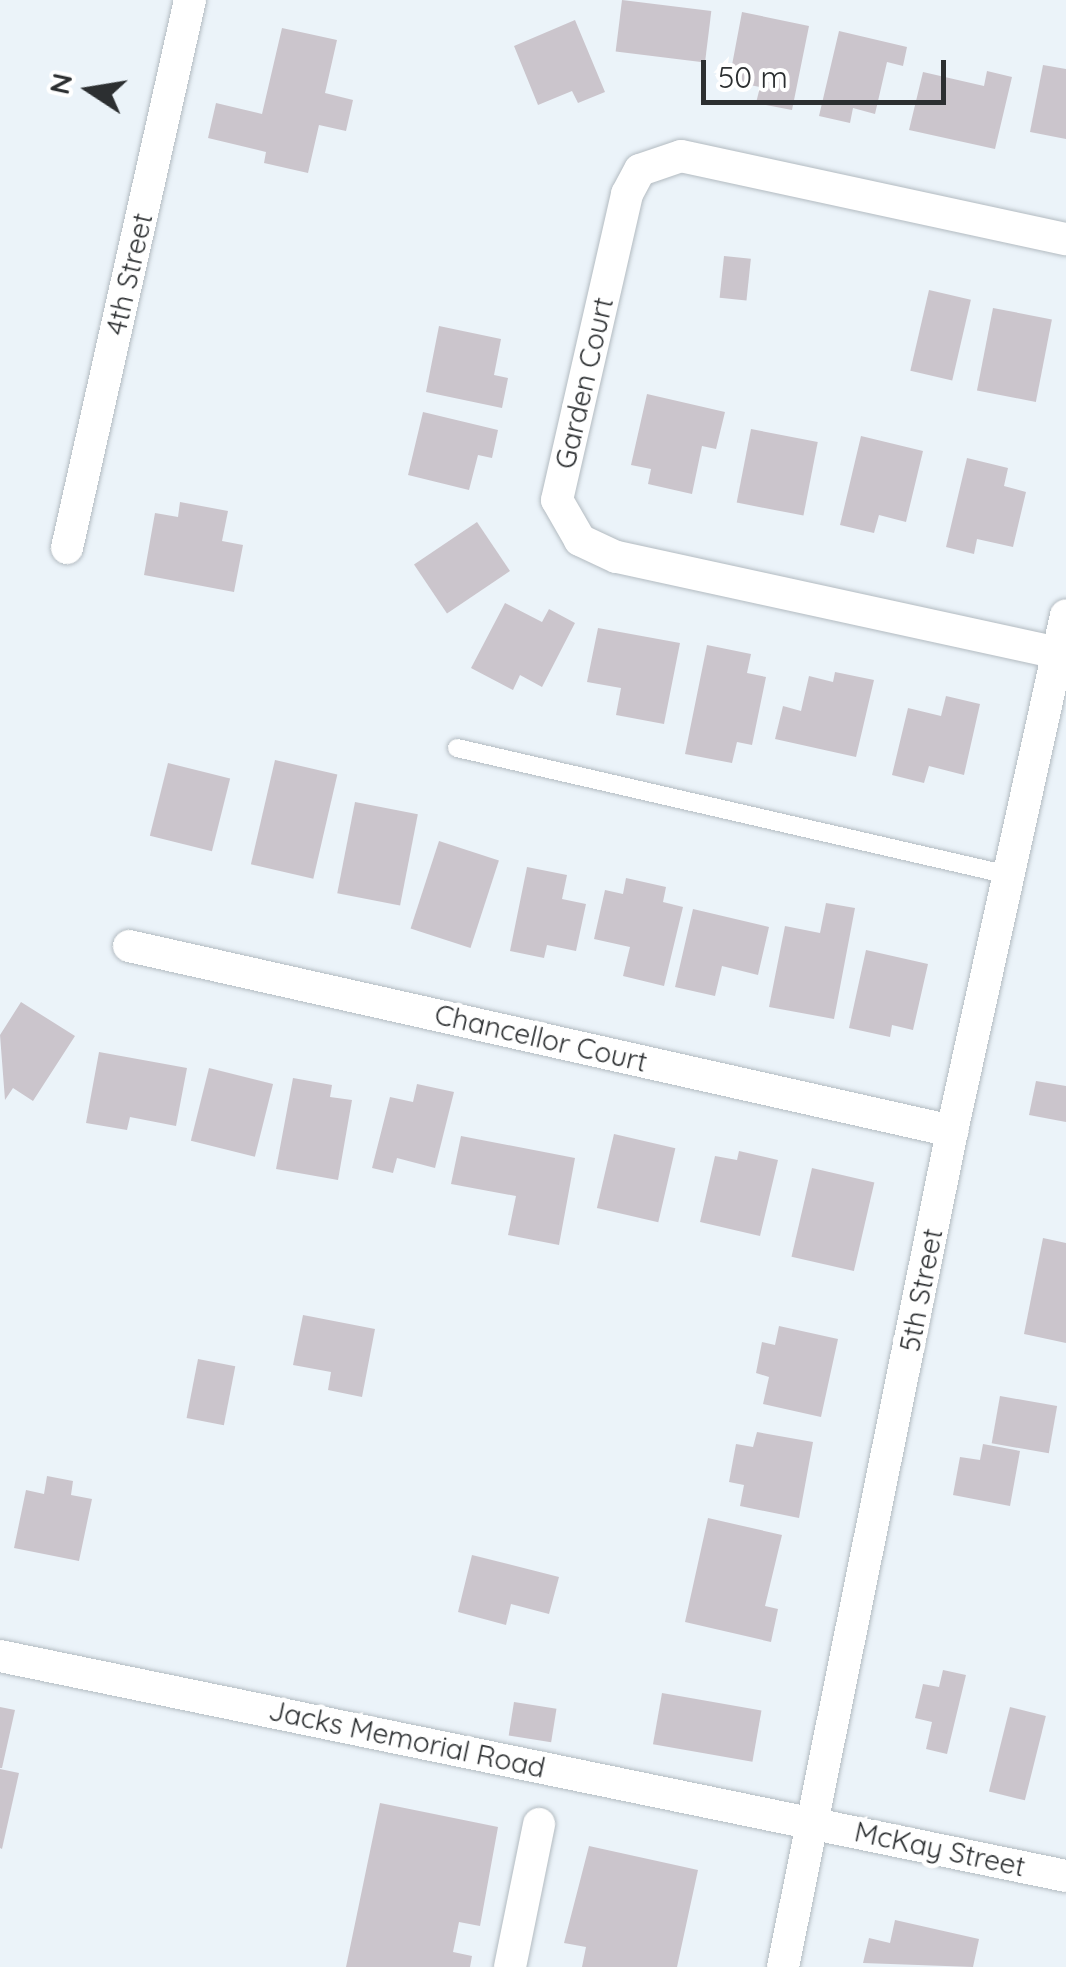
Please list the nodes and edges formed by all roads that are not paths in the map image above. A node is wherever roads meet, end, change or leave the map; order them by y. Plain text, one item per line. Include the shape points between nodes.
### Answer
1 (190, 0) edge
2 (1066, 239) edge
3 (67, 548) dead end
4 (1066, 615) edge
5 (1058, 653) junction
6 (457, 748) dead end
7 (1009, 875) junction
8 (128, 946) dead end
9 (952, 1131) junction
10 (0, 1656) edge
11 (814, 1823) junction
12 (539, 1824) dead end
13 (1066, 1876) edge
14 (510, 1967) edge
15 (783, 1967) edge

1 - 3 street, 4th Street
2 - 5 street, Garden Court via 681,156 640,170 627,194 557,500 580,540 616,558
4 - 5 street, 5th Street
5 - 7 street, 5th Street
6 - 7 lane
7 - 9 street, 5th Street
8 - 9 street, Chancellor Court
9 - 11 street, 5th Street
10 - 11 street, Jacks Memorial Road
11 - 13 street, McKay Street
11 - 15 street, 5th Street
12 - 14 street

